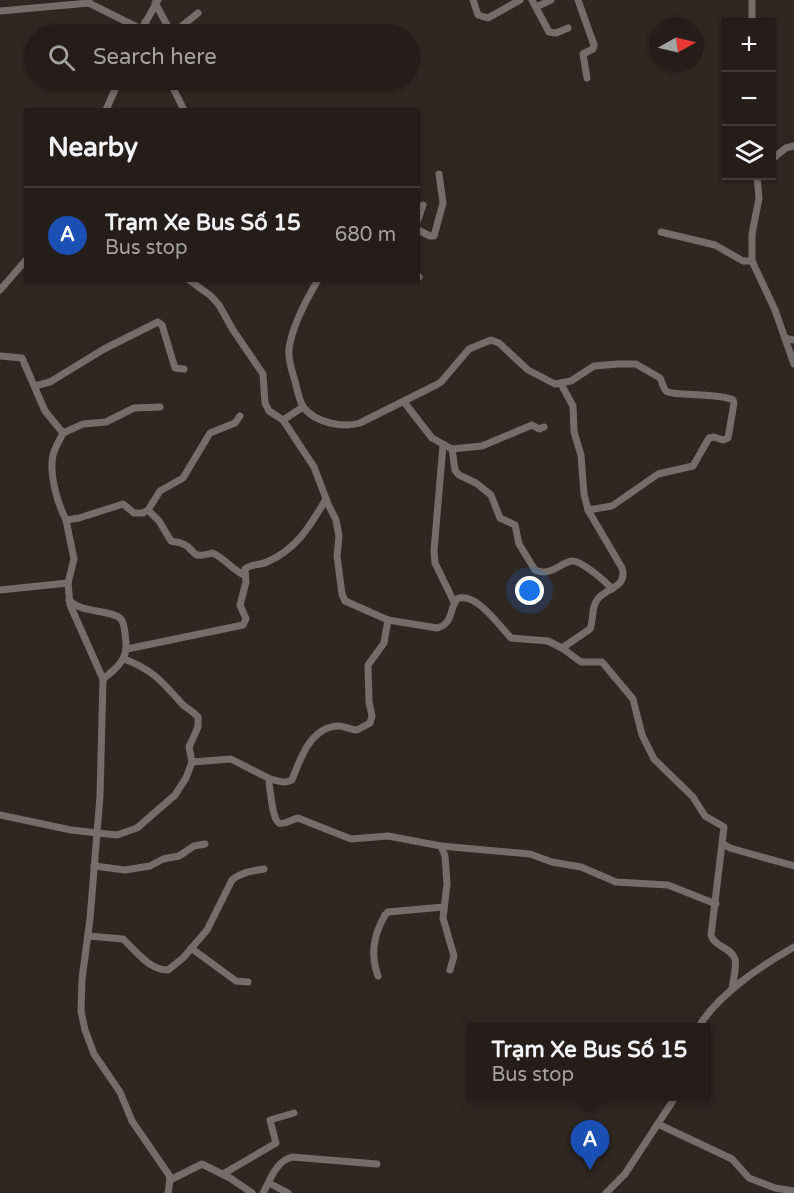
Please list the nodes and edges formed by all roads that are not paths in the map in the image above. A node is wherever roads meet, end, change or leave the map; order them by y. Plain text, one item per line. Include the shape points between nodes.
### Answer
1 (473, 0) edge
2 (520, 0) edge
3 (551, 0) edge
4 (578, 0) edge
5 (752, 0) edge
6 (89, 1) edge
7 (157, 2) edge
8 (534, 3) edge
9 (0, 11) edge
10 (198, 13) dead end
11 (752, 18) edge
12 (134, 24) edge
13 (144, 24) edge
14 (167, 24) edge
15 (184, 24) edge
16 (568, 28) dead end
17 (586, 78) dead end
18 (114, 90) edge
19 (174, 90) edge
20 (107, 108) edge
21 (183, 108) edge
22 (794, 146) edge
23 (776, 155) edge
24 (439, 174) dead end
25 (757, 180) edge
26 (423, 205) dead end
27 (420, 214) edge
28 (420, 231) edge
29 (661, 232) dead end
30 (752, 261) junction
31 (24, 262) edge
32 (192, 282) edge
33 (317, 282) edge
34 (0, 290) edge
35 (785, 338) junction
36 (794, 340) edge
37 (0, 356) edge
38 (794, 364) edge
39 (184, 369) dead end
40 (561, 384) junction
41 (35, 386) junction
42 (404, 402) junction
43 (160, 407) dead end
44 (303, 407) junction
45 (240, 416) dead end
46 (283, 420) junction
47 (544, 427) dead end
48 (63, 433) junction
49 (443, 445) junction
50 (452, 449) junction
51 (326, 500) junction
52 (148, 510) junction
53 (588, 510) junction
54 (66, 520) junction
55 (244, 575) junction
56 (68, 583) junction
57 (612, 589) junction
58 (0, 590) edge
59 (69, 600) junction
60 (454, 602) junction
61 (388, 620) junction
62 (562, 648) junction
63 (127, 649) junction
64 (124, 659) junction
65 (103, 679) junction
66 (192, 762) junction
67 (270, 779) junction
68 (0, 815) edge
69 (98, 833) junction
70 (205, 844) dead end
71 (723, 844) junction
72 (441, 846) junction
73 (94, 866) junction
74 (794, 866) edge
75 (264, 869) dead end
76 (716, 904) junction
77 (444, 907) junction
78 (88, 936) junction
79 (794, 946) edge
80 (191, 948) junction
81 (450, 970) dead end
82 (378, 976) dead end
83 (248, 982) dead end
84 (732, 989) junction
85 (702, 1023) edge
86 (673, 1101) edge
87 (294, 1113) dead end
88 (658, 1124) junction
89 (377, 1164) dead end
90 (223, 1174) junction
91 (170, 1180) junction
92 (269, 1184) junction
93 (794, 1191) edge
94 (168, 1193) edge
95 (252, 1193) edge
96 (263, 1193) edge
97 (288, 1193) edge
98 (606, 1193) edge

1 - 2 street via 478,15 488,18
3 - 8 street
4 - 17 street via 594,45 583,54
5 - 11 street
6 - 9 street
6 - 12 street
7 - 13 street
7 - 14 street
8 - 16 street via 549,32
10 - 15 street
18 - 20 street
19 - 21 street
22 - 23 street
24 - 28 street via 443,203 434,236
25 - 30 street
26 - 27 street
29 - 30 street via 715,245 743,261
30 - 35 street
31 - 34 street
32 - 46 street via 219,305 263,374 269,411
33 - 44 street via 306,300 289,350
35 - 36 street
35 - 38 street
37 - 41 street via 22,358
39 - 41 street via 175,368 158,322 50,382
40 - 42 street via 532,372 491,340 469,349 441,382
40 - 53 street via 573,406
40 - 53 street via 594,366 632,364 660,378 666,391 731,398 734,404 728,438 709,438 693,466 658,474 612,506
41 - 48 street via 45,411
42 - 44 street via 353,425 334,424
42 - 49 street via 432,438
43 - 48 street via 134,408 106,422 87,423
44 - 46 street
45 - 52 street via 235,423 210,433 183,478 160,491
46 - 51 street via 311,461
47 - 50 street via 532,425 482,446
48 - 54 street via 53,453 53,466
49 - 50 street
49 - 60 street via 434,551 435,563
50 - 57 street via 455,470 493,498 500,518 514,525 519,544 535,570 546,572 577,561
51 - 55 street via 303,537 267,563 248,566
51 - 61 street via 339,536 337,556 343,598
52 - 54 street via 138,514 123,504
52 - 55 street via 171,541 199,556 218,555
53 - 57 street via 624,572 622,581
54 - 56 street via 74,559
55 - 63 street via 240,605 246,619 243,625
56 - 58 street
56 - 59 street
57 - 62 street via 595,603 590,628
59 - 63 street via 82,609 121,619
59 - 65 street
60 - 61 street via 447,624 437,628
60 - 62 street via 465,596 474,600 511,638 548,641
61 - 67 street via 384,643 368,666 370,723 357,730 333,727 316,735 303,752 292,780
62 - 71 street via 581,662 606,664 633,699 651,754 693,796 705,816 724,826
63 - 64 street
64 - 65 street
64 - 66 street via 149,670 198,717 189,747
65 - 69 street
66 - 67 street via 231,759
66 - 69 street via 176,795 137,828 117,835
67 - 72 street via 274,817 279,823 298,818 351,839 388,836
68 - 69 street
69 - 73 street
70 - 73 street via 150,866 125,870
71 - 74 street
71 - 76 street
72 - 76 street via 530,854 580,867 616,882 668,885
72 - 77 street via 447,884
73 - 78 street
75 - 80 street via 239,874 232,880 207,930
76 - 84 street via 712,939 734,956
77 - 81 street via 443,918 454,956
77 - 82 street via 385,915 374,946
78 - 80 street via 123,939 137,955 165,970
78 - 91 street via 81,997 88,1041
79 - 84 street
80 - 83 street via 236,981
84 - 85 street
86 - 88 street
87 - 90 street via 270,1120 276,1143
88 - 93 street via 732,1159 749,1178
88 - 98 street via 625,1174
89 - 92 street via 292,1157 277,1167
90 - 91 street via 201,1164
90 - 95 street
91 - 94 street
92 - 96 street
92 - 97 street

